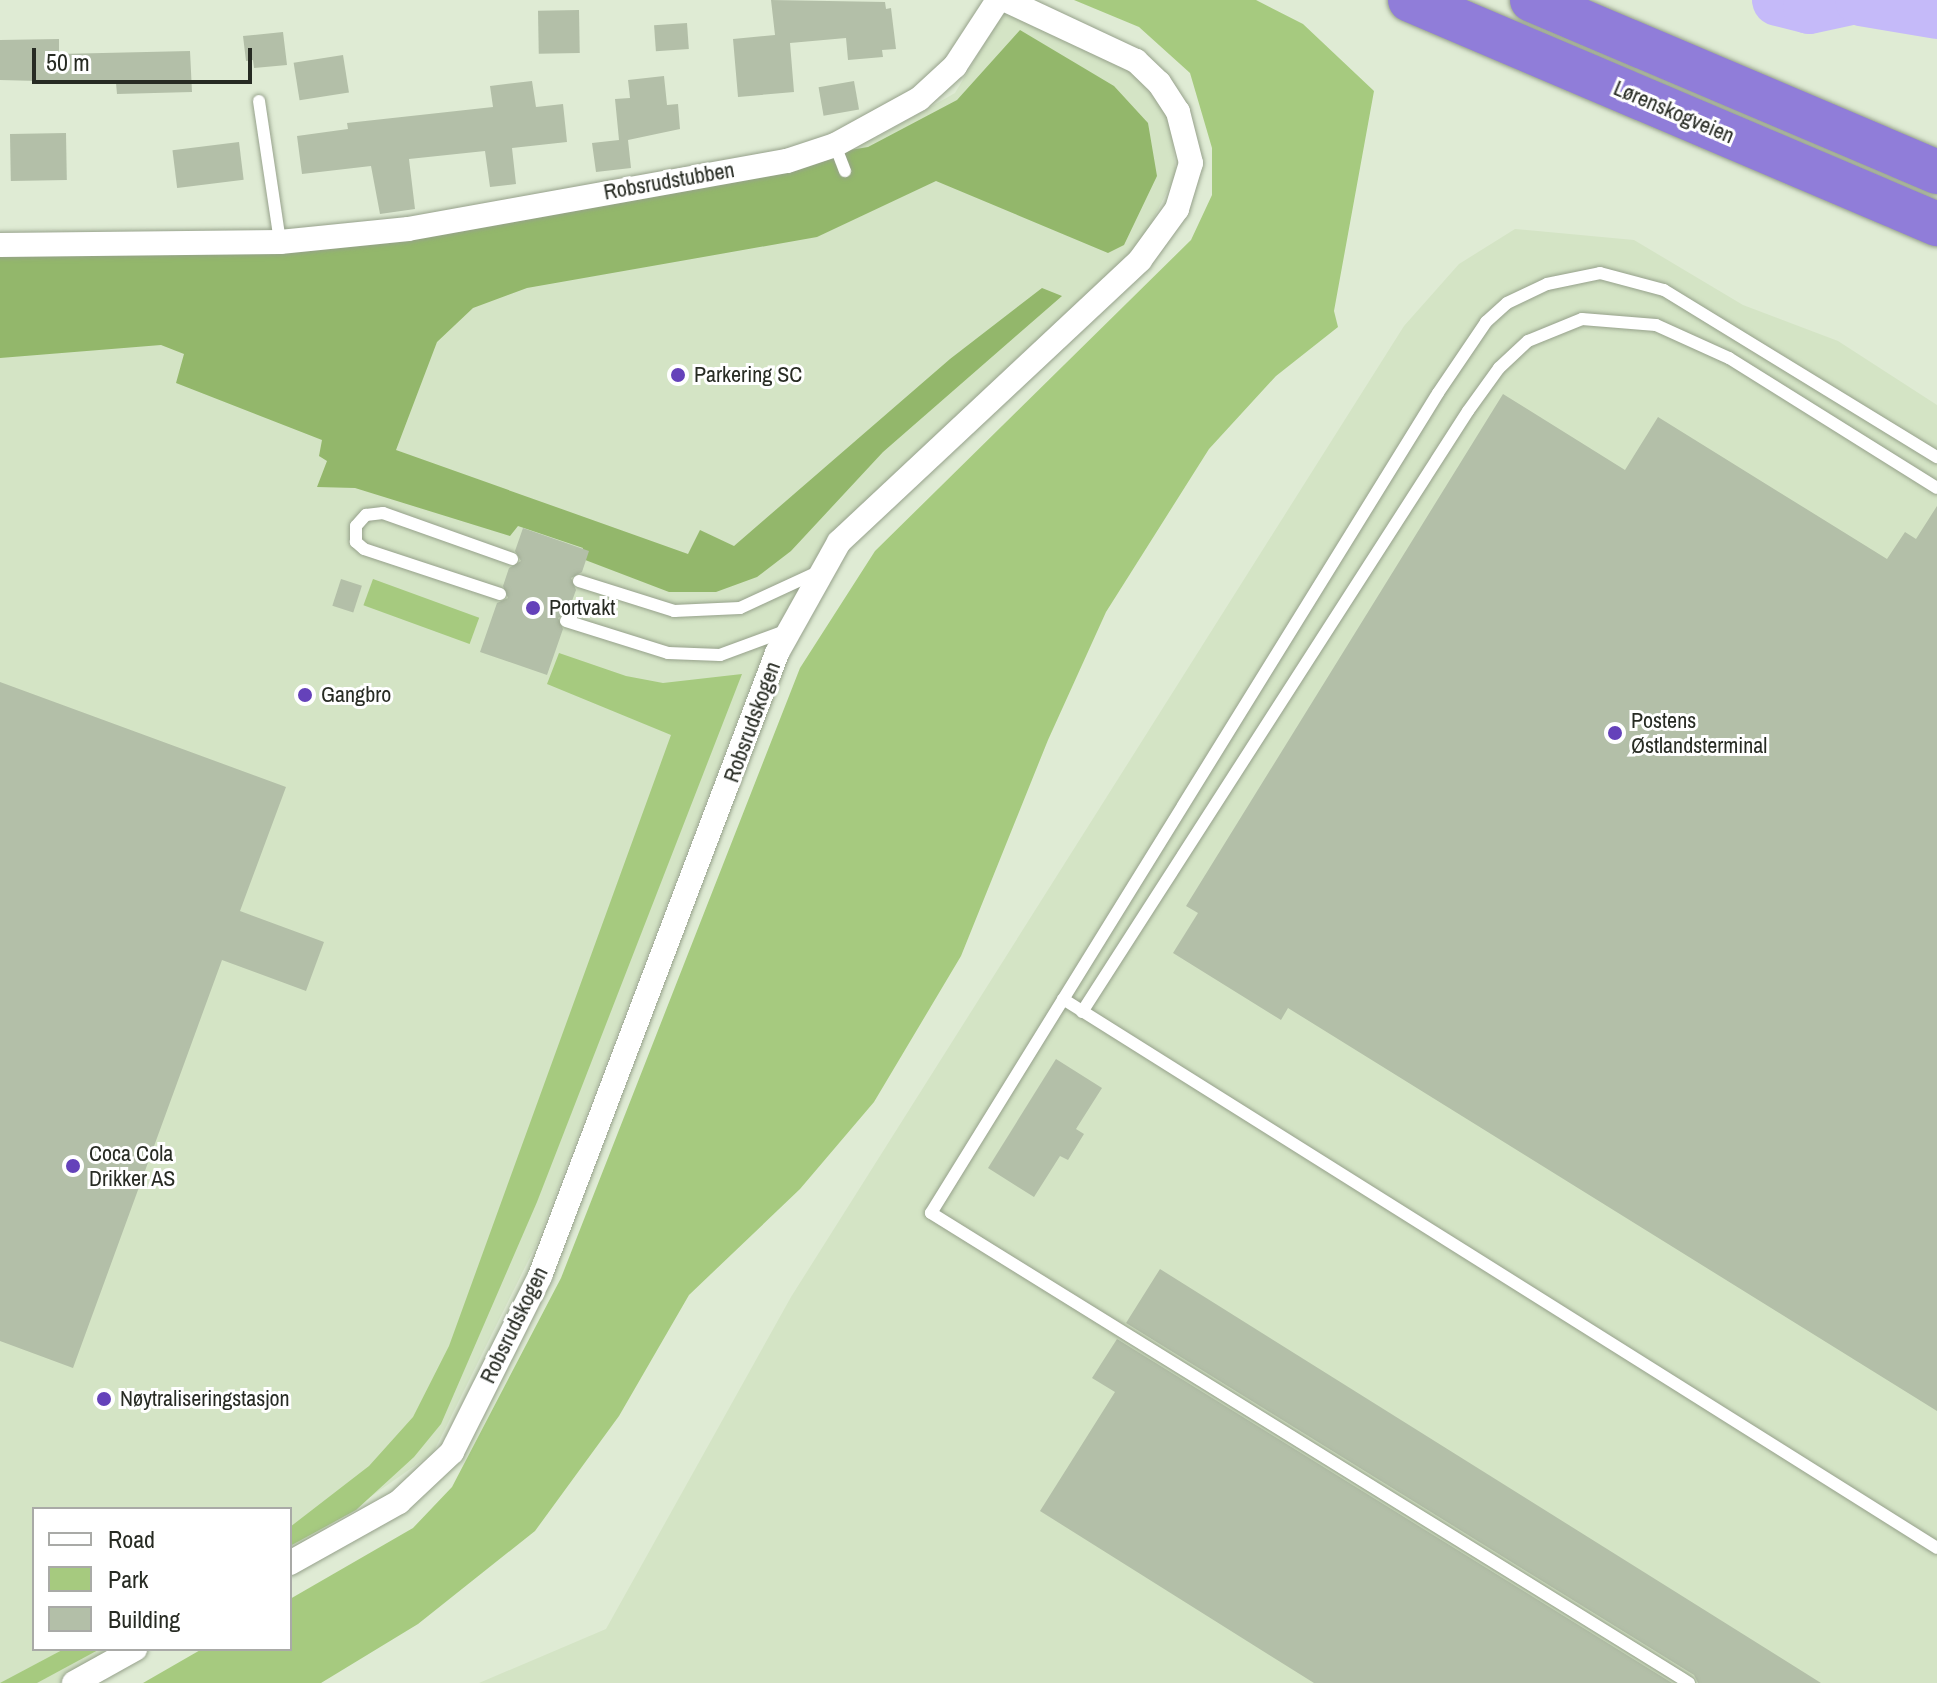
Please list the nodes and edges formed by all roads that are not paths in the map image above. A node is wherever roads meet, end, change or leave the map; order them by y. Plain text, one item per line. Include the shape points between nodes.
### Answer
1 (998, 0) edge
2 (1006, 0) edge
3 (1410, 0) edge
4 (1532, 0) edge
5 (259, 101) dead end
6 (835, 145) junction
7 (845, 171) dead end
8 (1937, 172) edge
9 (1937, 224) edge
10 (280, 242) junction
11 (0, 245) edge
12 (1937, 457) edge
13 (1937, 488) edge
14 (512, 559) dead end
15 (824, 569) junction
16 (579, 581) dead end
17 (500, 594) dead end
18 (566, 621) dead end
19 (791, 629) junction
20 (1063, 999) junction
21 (1082, 1012) junction
22 (1937, 1548) edge
23 (292, 1562) edge
24 (131, 1651) edge
25 (74, 1683) edge
26 (1689, 1683) edge

1 - 6 street, Robsrudstubben via 972,45 937,84 890,117
2 - 15 street, Robsrudskogen via 1136,61 1178,112 1191,163 1162,236 839,542
3 - 9 highway, Lørenskogveien
4 - 8 highway
5 - 10 lane
6 - 7 lane
6 - 10 street, Robsrudstubben via 787,161 408,229
10 - 11 street, Robsrudstubben
12 - 20 lane via 1664,290 1600,273 1547,284 1507,303 1486,322 1438,393
13 - 21 lane via 1729,358 1656,325 1582,319 1528,341 1499,368 1468,411
14 - 17 lane via 383,513 366,515 356,526 356,542 364,549
15 - 16 lane via 740,608 727,609 674,611
15 - 19 street, Robsrudskogen
18 - 19 lane via 668,653 720,655
19 - 23 street, Robsrudskogen via 777,653 540,1276 452,1452 399,1502
20 - 21 lane
20 - 26 lane via 931,1213
21 - 22 lane
24 - 25 street

